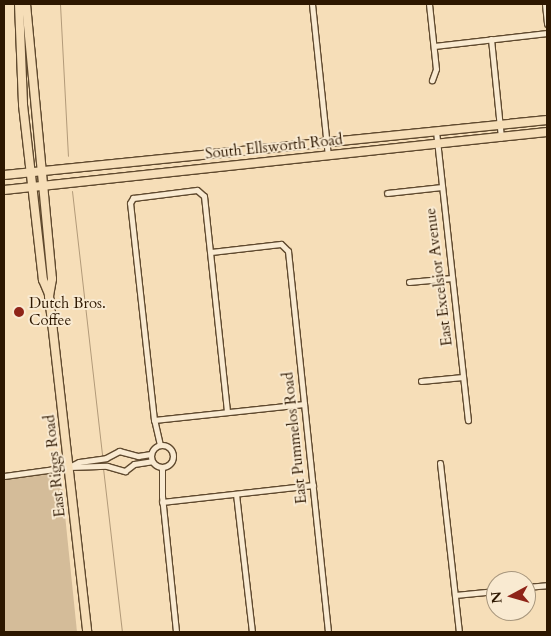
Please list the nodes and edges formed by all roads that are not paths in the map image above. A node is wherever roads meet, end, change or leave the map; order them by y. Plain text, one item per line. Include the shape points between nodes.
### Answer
1 (18, 4) edge
2 (26, 4) edge
3 (312, 4) edge
4 (429, 4) edge
5 (545, 4) edge
6 (547, 24) edge
7 (547, 33) edge
8 (491, 39) junction
9 (434, 46) junction
10 (432, 80) dead end
11 (547, 120) edge
12 (500, 125) junction
13 (436, 131) junction
14 (547, 132) edge
15 (502, 137) junction
16 (326, 143) junction
17 (437, 143) junction
18 (328, 155) junction
19 (41, 171) junction
20 (32, 172) junction
21 (4, 175) edge
22 (43, 186) junction
23 (33, 187) junction
24 (442, 187) junction
25 (4, 190) edge
26 (387, 193) dead end
27 (211, 252) junction
28 (452, 278) junction
29 (410, 282) dead end
30 (50, 296) junction
31 (463, 377) junction
32 (421, 382) dead end
33 (304, 404) junction
34 (227, 412) junction
35 (154, 420) junction
36 (468, 420) dead end
37 (160, 445) junction
38 (151, 454) junction
39 (152, 461) junction
40 (440, 463) dead end
41 (68, 467) junction
42 (162, 468) junction
43 (4, 476) edge
44 (312, 485) junction
45 (236, 494) junction
46 (162, 502) junction
47 (486, 592) edge
48 (455, 595) junction
49 (87, 632) edge
50 (176, 632) edge
51 (252, 632) edge
52 (328, 632) edge
53 (459, 632) edge

1 - 20 main road, East Riggs Road via 20,75
2 - 19 main road, East Riggs Road
3 - 16 street
4 - 9 street
5 - 6 street
7 - 8 street
8 - 9 street
8 - 12 street
9 - 10 street via 436,69
11 - 12 main road, South Ellsworth Road
12 - 13 main road, South Ellsworth Road
12 - 15 street
13 - 16 main road, South Ellsworth Road
13 - 17 street, East Excelsior Avenue
14 - 15 main road, South Ellsworth Road
15 - 17 main road, South Ellsworth Road
16 - 18 street
16 - 19 main road, South Ellsworth Road
17 - 18 main road, South Ellsworth Road
17 - 24 street, East Excelsior Avenue
18 - 22 main road, South Ellsworth Road
19 - 20 main road, South Ellsworth Road
19 - 22 main road, East Riggs Road
20 - 21 main road, South Ellsworth Road
20 - 23 main road, East Riggs Road
22 - 23 main road, South Ellsworth Road
22 - 30 main road, East Riggs Road via 52,279
23 - 25 main road, South Ellsworth Road
23 - 30 main road, East Riggs Road via 43,280
24 - 26 street
24 - 28 street, East Excelsior Avenue
27 - 33 street, East Pummelos Road via 281,244 288,251
27 - 34 street
27 - 35 street via 206,204 201,192 133,198 130,204
28 - 29 street
28 - 31 street, East Excelsior Avenue
30 - 41 main road, East Riggs Road
31 - 32 street
31 - 36 street, East Excelsior Avenue
33 - 34 street
33 - 44 street, East Pummelos Road
34 - 35 street
35 - 37 street
37 - 38 street
37 - 42 street via 170,449 173,455 171,462
38 - 39 street
38 - 41 street via 138,456 119,451 106,458
39 - 41 street via 134,464 125,471 107,466
39 - 42 street
40 - 48 street
41 - 43 street
41 - 49 main road, East Riggs Road
42 - 46 street
44 - 45 street
44 - 52 street, East Pummelos Road
45 - 46 street
45 - 51 street
46 - 50 street
47 - 48 street
48 - 53 street

